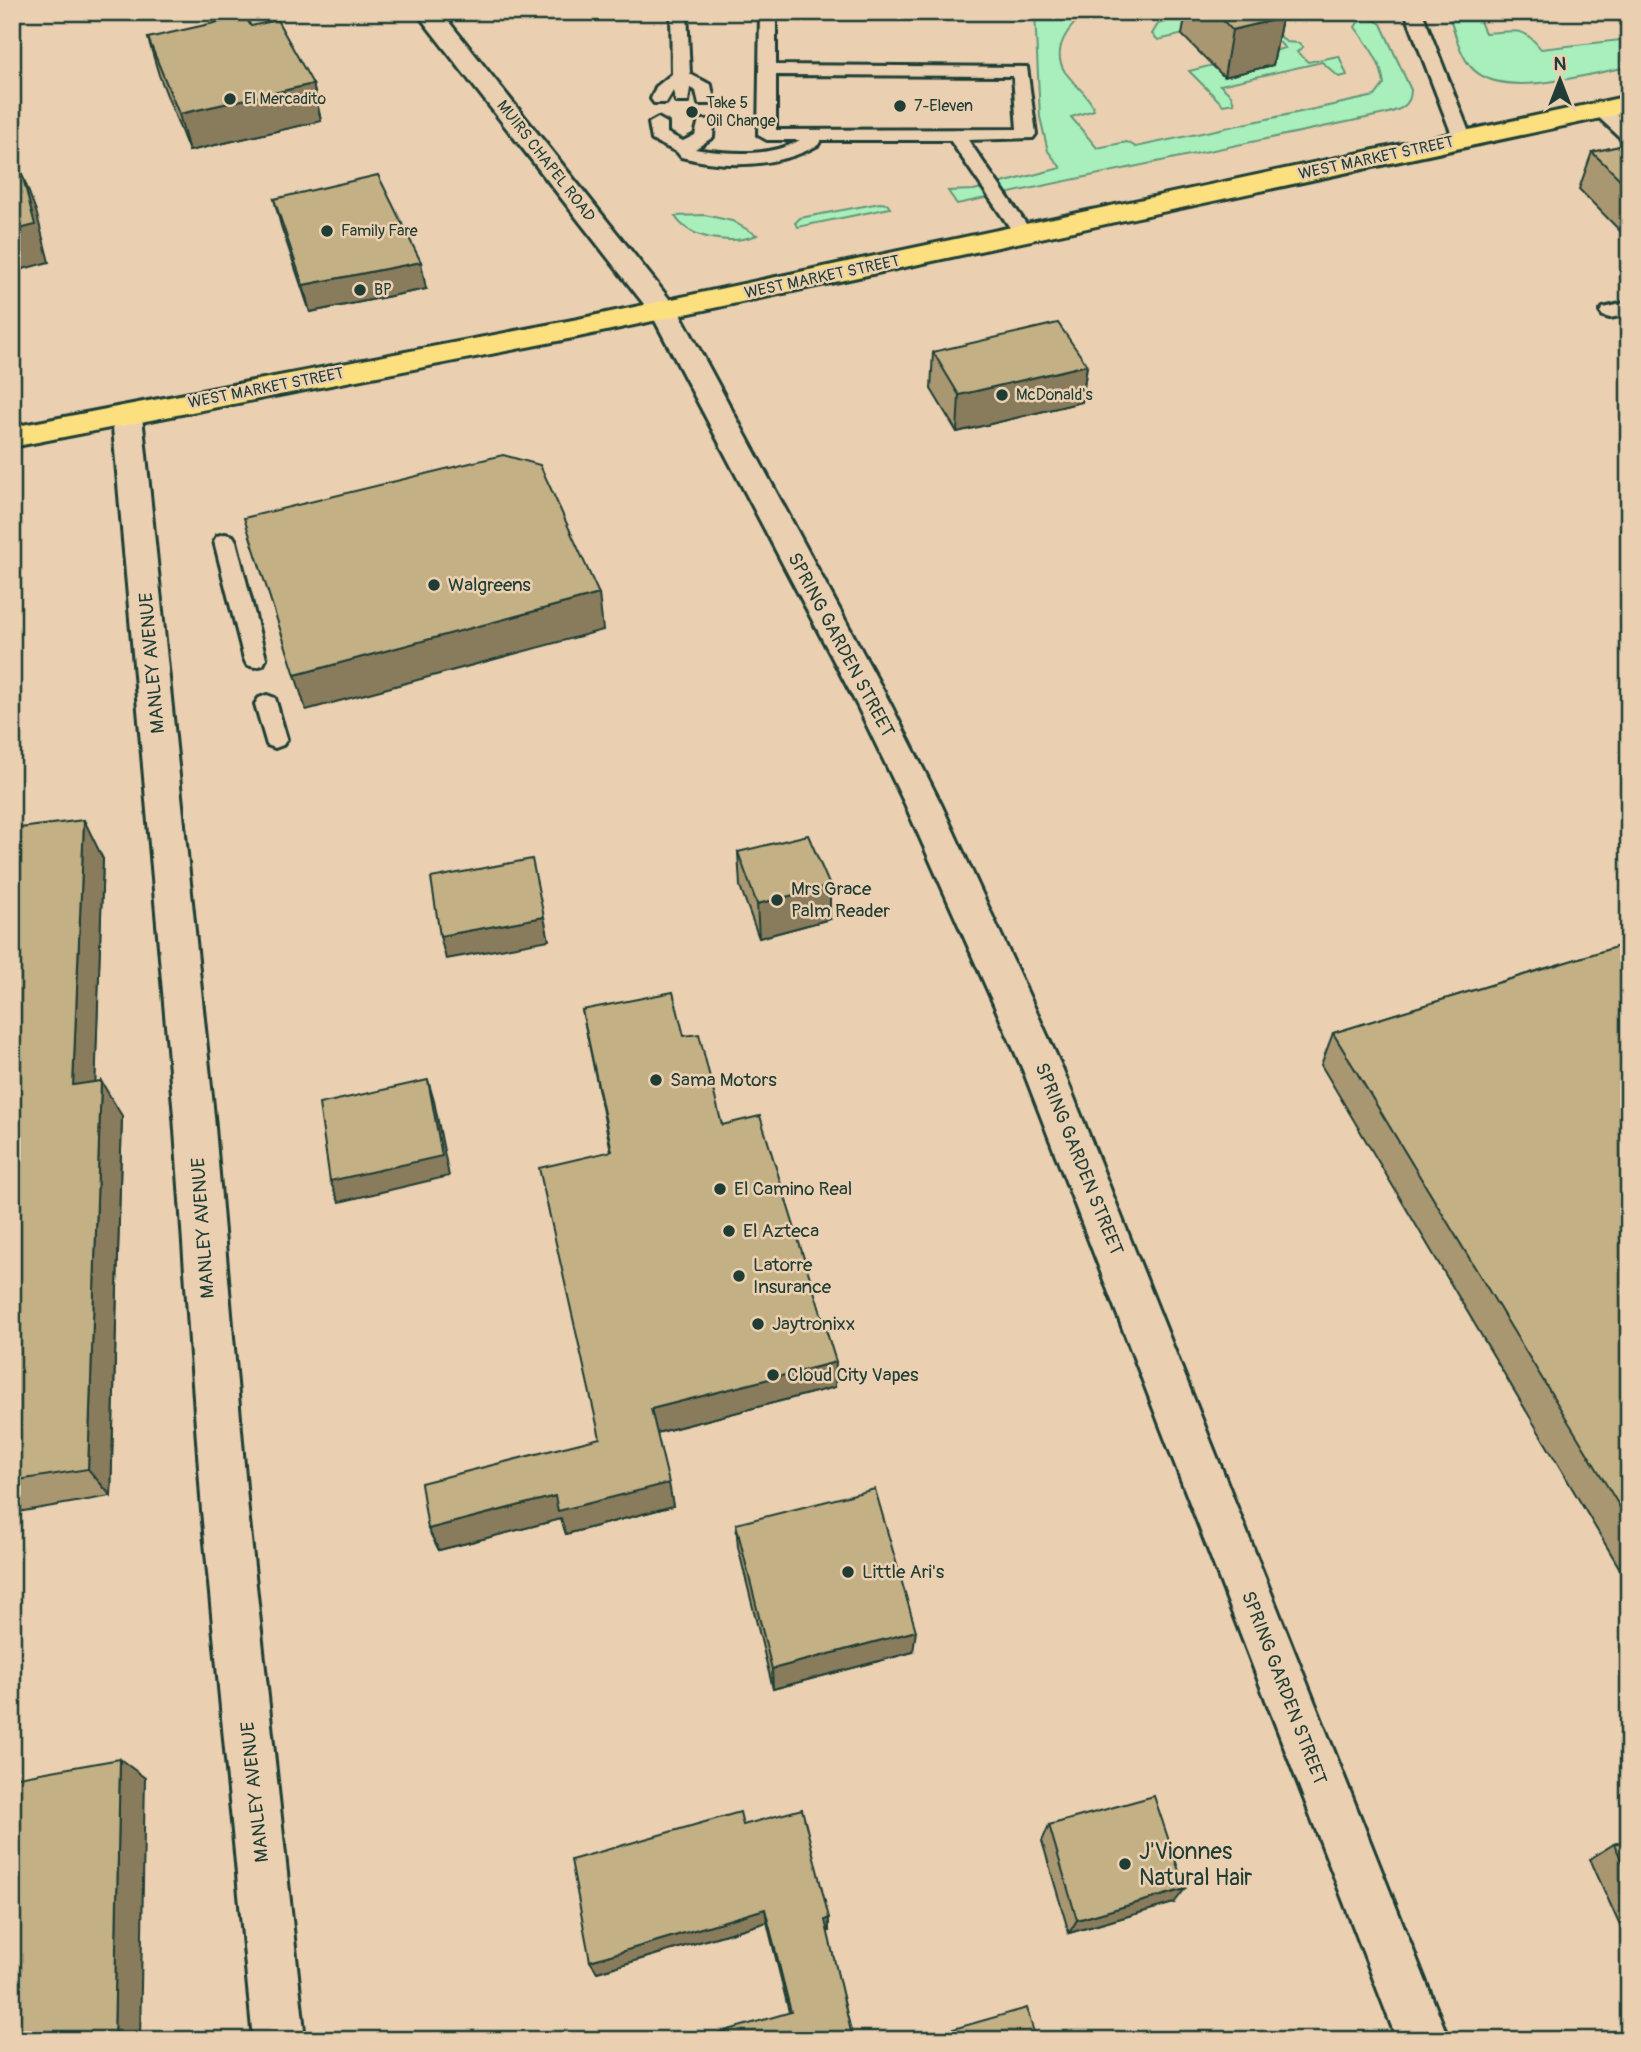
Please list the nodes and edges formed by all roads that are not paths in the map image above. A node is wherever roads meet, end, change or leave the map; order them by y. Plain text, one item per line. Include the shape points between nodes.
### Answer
1 (428, 12) edge
2 (679, 12) edge
3 (768, 12) edge
4 (1413, 12) edge
5 (766, 70) junction
6 (681, 76) junction
7 (660, 99) dead end
8 (682, 99) dead end
9 (705, 100) dead end
10 (1629, 104) edge
11 (1601, 110) junction
12 (658, 123) dead end
13 (683, 124) dead end
14 (705, 124) dead end
15 (962, 130) junction
16 (819, 135) junction
17 (1629, 136) edge
18 (1462, 140) junction
19 (684, 148) junction
20 (1024, 234) junction
21 (664, 310) junction
22 (127, 416) junction
23 (12, 437) edge
24 (225, 541) dead end
25 (255, 659) dead end
26 (267, 704) dead end
27 (275, 738) dead end
28 (279, 2040) edge
29 (1423, 2040) edge

1 - 21 main road, MUIRS CHAPEL ROAD
2 - 6 lane
3 - 5 lane
4 - 18 lane
5 - 15 lane via 846,79 960,79 1021,71 1027,134
5 - 16 lane via 767,135
6 - 7 lane via 662,91
6 - 8 lane
6 - 9 lane via 705,89
10 - 11 main road, WEST MARKET STREET
11 - 17 lane
11 - 18 main road, WEST MARKET STREET
12 - 19 lane via 658,136
13 - 19 lane
14 - 19 lane via 704,137
15 - 16 lane via 846,127
15 - 20 lane
16 - 19 lane via 800,150 762,157 699,156
18 - 20 main road, WEST MARKET STREET
20 - 21 main road, WEST MARKET STREET
21 - 22 main road, WEST MARKET STREET
21 - 29 main road, SPRING GARDEN STREET via 874,705 1022,1019
22 - 23 main road, WEST MARKET STREET
22 - 28 main road, MANLEY AVENUE via 193,1102 225,1511
24 - 25 lane
26 - 27 lane

